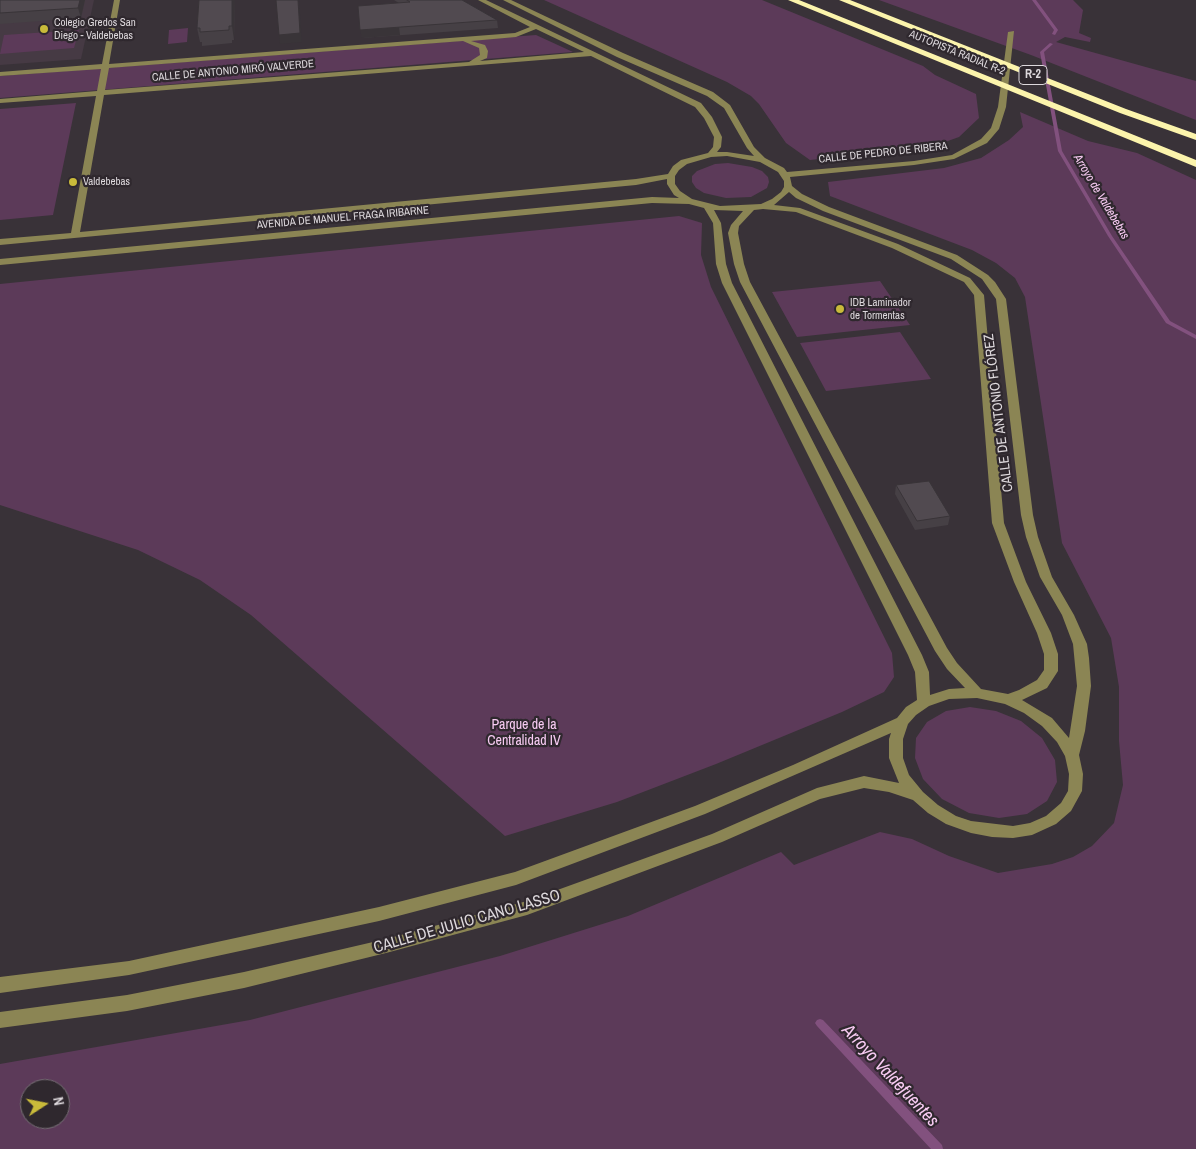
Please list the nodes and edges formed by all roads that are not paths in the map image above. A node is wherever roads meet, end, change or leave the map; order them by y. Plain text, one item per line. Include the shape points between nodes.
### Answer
1 (117, 0) edge
2 (481, 0) edge
3 (506, 0) edge
4 (792, 0) edge
5 (843, 0) edge
6 (534, 26) junction
7 (1012, 32) dead end
8 (460, 39) junction
9 (592, 54) junction
10 (467, 64) junction
11 (105, 66) junction
12 (0, 74) edge
13 (100, 93) junction
14 (0, 101) edge
15 (1196, 137) edge
16 (711, 155) junction
17 (762, 160) junction
18 (1196, 164) edge
19 (785, 175) junction
20 (671, 176) junction
21 (788, 187) junction
22 (689, 201) junction
23 (763, 206) junction
24 (708, 207) junction
25 (751, 208) junction
26 (75, 235) junction
27 (0, 242) edge
28 (0, 262) edge
29 (977, 693) junction
30 (1008, 699) junction
31 (924, 702) junction
32 (902, 722) junction
33 (1072, 755) junction
34 (918, 796) junction
35 (0, 985) edge
36 (0, 1020) edge

1 - 11 street
2 - 6 street
3 - 17 street via 710,94 727,107 751,148
4 - 18 highway, AUTOPISTA RADIAL R-2 / R-2
5 - 15 highway, AUTOPISTA RADIAL R-2 / R-2
6 - 8 street, CALLE DE ANTONIO MIRÓ VALVERDE via 532,30 516,35
6 - 9 street
7 - 19 street, CALLE DE PEDRO DE RIBERA via 1002,106 995,129 984,141 954,157
8 - 10 street, CALLE DE ANTONIO MIRÓ VALVERDE via 482,47 484,51 484,56
8 - 11 street, CALLE DE ANTONIO MIRÓ VALVERDE
9 - 10 street, CALLE DE ANTONIO MIRÓ VALVERDE
9 - 16 street via 698,105 718,137
10 - 13 street, CALLE DE ANTONIO MIRÓ VALVERDE
11 - 12 street, CALLE DE ANTONIO MIRÓ VALVERDE
11 - 13 street
13 - 14 street, CALLE DE ANTONIO MIRÓ VALVERDE
13 - 26 street
16 - 17 street via 741,155
16 - 20 street via 684,162
17 - 19 street
19 - 21 street
20 - 22 street via 671,184 677,193
20 - 26 street, AVENIDA DE MANUEL FRAGA IRIBARNE via 636,182
21 - 23 street via 775,201
21 - 33 street, CALLE DE ANTONIO FLÓREZ via 826,208 954,257 985,277 1001,299 1027,515 1046,577 1068,616 1082,658 1084,686
22 - 24 street
22 - 28 street, AVENIDA DE MANUEL FRAGA IRIBARNE via 645,201
23 - 25 street
23 - 30 street, CALLE DE ANTONIO FLÓREZ via 797,210 895,246 967,280 979,295 998,522 1051,654 1051,671 1042,684
24 - 25 street
24 - 31 street via 717,223 721,264 727,283 915,655 922,672
25 - 29 street via 740,217 733,233 745,282 942,651
26 - 27 street, AVENIDA DE MANUEL FRAGA IRIBARNE
29 - 30 street
29 - 31 street via 949,694
30 - 33 street via 1047,722
31 - 32 street
32 - 34 street via 896,739 896,758 904,778
32 - 35 street, CALLE DE JULIO CANO LASSO via 700,810 516,878 379,914 129,968
33 - 34 street via 1075,791 1059,814 1032,829 992,832 971,827 951,820
34 - 36 street, CALLE DE JULIO CANO LASSO via 890,786 864,782 817,794 717,838 518,910 244,980 127,1003

